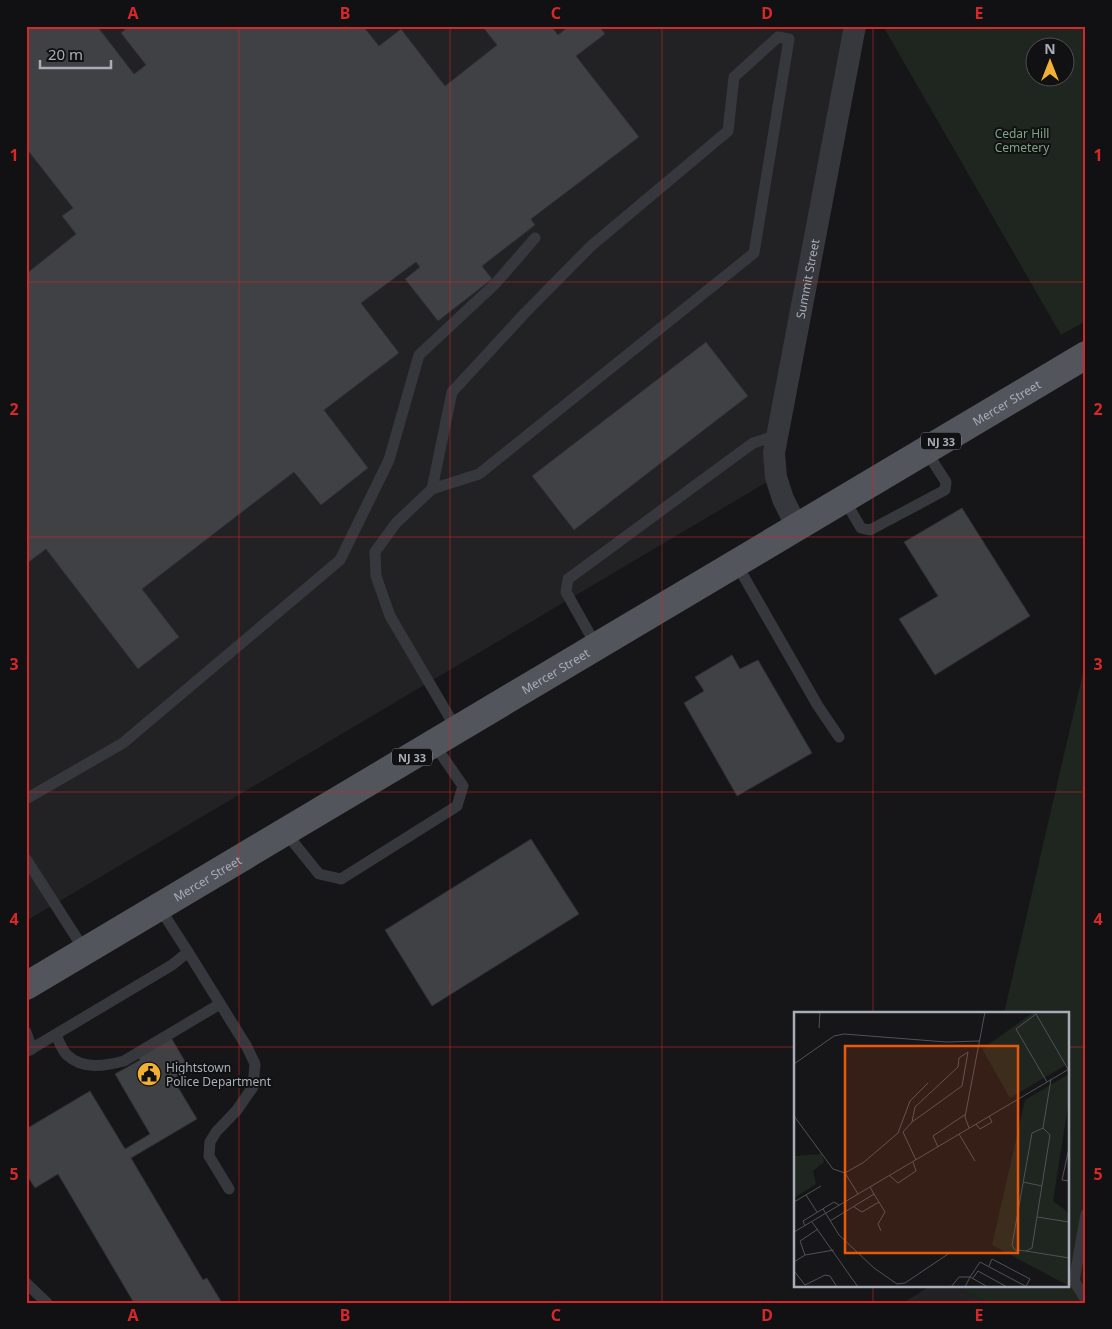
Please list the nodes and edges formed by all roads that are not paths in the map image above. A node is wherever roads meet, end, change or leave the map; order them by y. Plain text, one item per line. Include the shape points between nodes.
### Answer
1 (855, 26) edge
2 (535, 238) dead end
3 (1086, 355) edge
4 (778, 435) junction
5 (926, 450) junction
6 (432, 489) junction
7 (844, 499) junction
8 (797, 527) junction
9 (736, 564) junction
10 (597, 647) junction
11 (458, 730) junction
12 (839, 737) dead end
13 (434, 743) junction
14 (26, 799) edge
15 (285, 832) junction
16 (26, 859) edge
17 (159, 907) junction
18 (85, 951) junction
19 (188, 952) junction
20 (26, 986) edge
21 (220, 1004) junction
22 (26, 1032) edge
23 (56, 1035) junction
24 (29, 1051) edge
25 (228, 1189) dead end
26 (1086, 1214) edge
27 (26, 1283) edge
28 (1086, 1300) edge
29 (47, 1303) edge

1 - 4 street, Summit Street
2 - 14 lane via 495,284 419,355 389,460 340,560 123,743
3 - 5 main road, Mercer Street / NJ 33
4 - 8 street, Summit Street via 774,453 776,477
4 - 10 lane via 754,443 568,579 566,592
5 - 7 main road, Mercer Street / NJ 33
5 - 7 lane via 946,482 945,490 870,530 861,528
6 - 6 lane via 452,392 591,246 728,132 734,77 778,37 789,39 754,253 479,474
6 - 11 lane via 396,523 375,552 376,576 390,616
7 - 8 main road, Mercer Street / NJ 33
8 - 9 main road, Mercer Street / NJ 33
9 - 10 main road, Mercer Street / NJ 33
9 - 12 lane
10 - 11 main road, Mercer Street / NJ 33
11 - 13 main road, Mercer Street / NJ 33
13 - 15 main road, Mercer Street / NJ 33
13 - 15 lane via 463,786 457,806 341,879 319,874
15 - 17 main road, Mercer Street / NJ 33
16 - 18 lane
17 - 18 main road, Mercer Street / NJ 33
17 - 19 lane
18 - 20 main road, Mercer Street / NJ 33
19 - 21 lane
19 - 23 lane
21 - 23 lane via 124,1061 107,1065 78,1062 66,1054
21 - 25 lane via 255,1064 253,1087 210,1142 209,1156
22 - 24 lane
23 - 24 lane
26 - 28 lane via 1074,1281
27 - 29 lane

